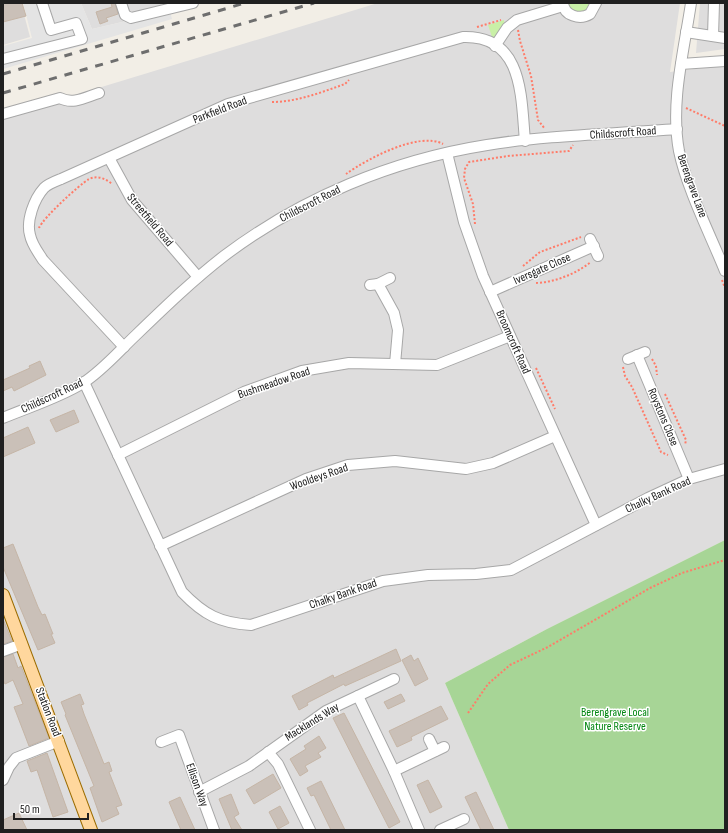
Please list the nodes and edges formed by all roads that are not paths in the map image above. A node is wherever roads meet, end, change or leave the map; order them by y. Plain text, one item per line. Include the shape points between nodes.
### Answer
1 (42, 3) edge
2 (121, 3) edge
3 (193, 3) edge
4 (596, 3) edge
5 (691, 3) edge
6 (714, 3) edge
7 (563, 5) edge
8 (686, 32) junction
9 (713, 36) junction
10 (725, 38) edge
11 (495, 46) junction
12 (3, 59) edge
13 (725, 61) edge
14 (682, 64) junction
15 (100, 93) dead end
16 (3, 114) edge
17 (677, 129) junction
18 (525, 140) junction
19 (447, 149) junction
20 (109, 158) junction
21 (593, 247) road end
22 (723, 275) edge
23 (198, 277) junction
24 (390, 278) dead end
25 (490, 292) junction
26 (510, 336) junction
27 (124, 347) junction
28 (637, 357) road end
29 (395, 364) junction
30 (84, 382) junction
31 (3, 418) edge
32 (555, 436) junction
33 (118, 455) junction
34 (725, 469) edge
35 (689, 479) junction
36 (596, 525) junction
37 (160, 546) junction
38 (3, 595) edge
39 (22, 644) junction
40 (3, 651) edge
41 (394, 679) dead end
42 (358, 696) junction
43 (429, 739) dead end
44 (59, 741) junction
45 (161, 742) dead end
46 (268, 752) junction
47 (394, 771) junction
48 (3, 780) edge
49 (199, 792) junction
50 (464, 819) dead end
51 (91, 830) edge
52 (214, 830) edge
53 (310, 830) edge
54 (419, 830) edge
55 (440, 830) edge

1 - 12 street via 50,30 76,23 82,39
2 - 3 street via 125,15 131,18
4 - 7 street via 590,14 582,17 570,15
5 - 8 street, Berengrave Lane
6 - 9 street
7 - 11 street via 517,20 507,28
8 - 9 street
8 - 14 street, Berengrave Lane
9 - 10 street
11 - 18 street, Parkfield Road via 510,60 517,73
11 - 20 street, Parkfield Road via 463,37 330,74 228,104
13 - 14 street
14 - 17 street, Berengrave Lane via 676,103
15 - 16 street via 73,102 60,98
17 - 18 street, Childscroft Road
17 - 22 street, Berengrave Lane via 684,169
18 - 19 street, Childscroft Road
19 - 23 street, Childscroft Road via 318,198 267,226
19 - 25 street, Broomcroft Road via 469,235
20 - 23 street, Streetfield Road via 132,200
20 - 27 street, Parkfield Road via 61,178 45,188 35,202 30,217 29,233 33,246 43,260
21 - 25 street, Iversgate Close
23 - 27 street, Childscroft Road
24 - 29 street via 374,285 395,319 398,330
25 - 26 street, Broomcroft Road
26 - 29 street, Bushmeadow Road via 437,365
26 - 32 street, Broomcroft Road
27 - 30 street, Childscroft Road
28 - 35 street, Roystons Close
29 - 33 street, Bushmeadow Road via 349,364 302,371 244,392
30 - 31 street, Childscroft Road
30 - 33 street, Chalky Bank Road
32 - 36 street, Broomcroft Road
32 - 37 street, Wooldeys Road via 493,463 466,468 396,461 348,465 306,479
33 - 37 street, Chalky Bank Road
34 - 35 street, Chalky Bank Road
35 - 36 street, Chalky Bank Road
36 - 37 street, Chalky Bank Road via 511,570 428,575 383,581 250,625 234,624 214,618 196,607 182,592
38 - 39 main road, Station Road
39 - 40 street
39 - 44 main road, Station Road
41 - 42 street, Macklands Way
42 - 46 street, Macklands Way via 326,711
42 - 47 street
43 - 47 street via 439,749
44 - 48 street via 16,758
44 - 51 main road, Station Road
45 - 49 street, Ellison Way via 179,735
46 - 49 street, Macklands Way via 231,777
46 - 53 street via 278,764
47 - 54 street
49 - 52 street, Ellison Way
50 - 55 street

